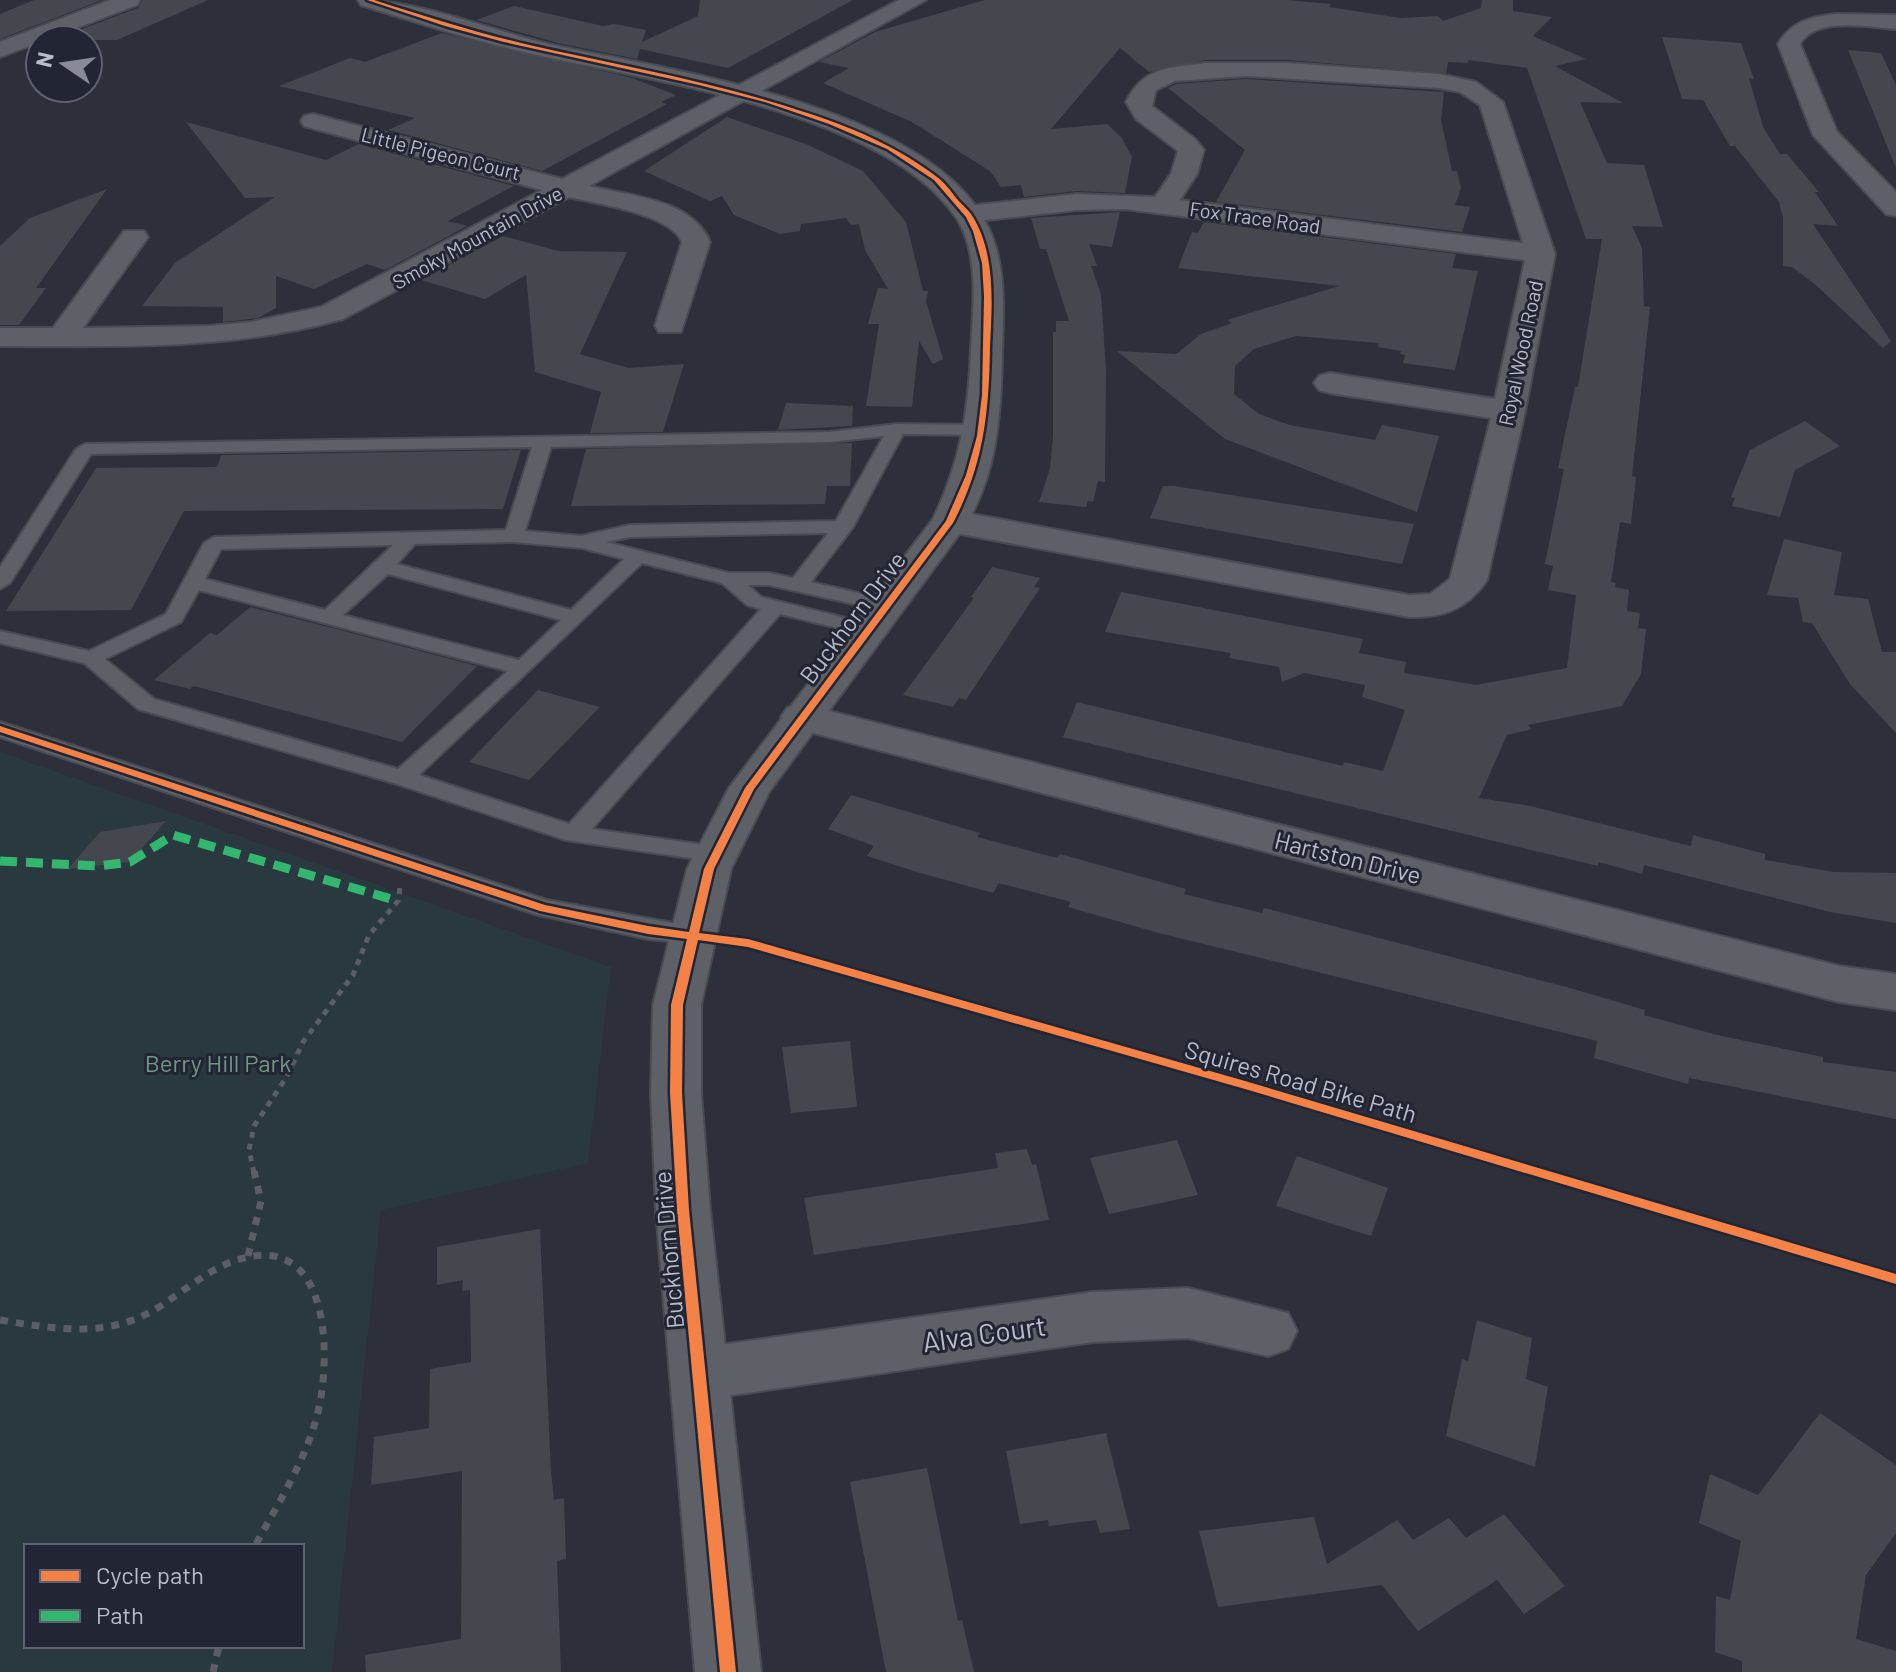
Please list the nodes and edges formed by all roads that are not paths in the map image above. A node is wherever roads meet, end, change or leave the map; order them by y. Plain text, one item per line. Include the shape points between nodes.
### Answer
1 (129, 0) edge
2 (369, 0) edge
3 (915, 0) edge
4 (1896, 22) edge
5 (0, 50) edge
6 (738, 94) junction
7 (313, 121) dead end
8 (570, 186) junction
9 (1164, 204) junction
10 (1896, 208) edge
11 (968, 214) junction
12 (134, 237) dead end
13 (1541, 254) junction
14 (670, 326) dead end
15 (62, 336) junction
16 (0, 337) edge
17 (1330, 383) dead end
18 (1509, 411) junction
19 (897, 429) junction
20 (983, 430) junction
21 (544, 439) junction
22 (950, 521) junction
23 (843, 527) junction
24 (514, 536) junction
25 (410, 538) junction
26 (582, 542) junction
27 (638, 556) junction
28 (384, 567) junction
29 (729, 579) junction
30 (193, 582) junction
31 (0, 583) edge
32 (798, 585) junction
33 (775, 606) junction
34 (329, 617) junction
35 (575, 617) junction
36 (876, 617) junction
37 (0, 637) edge
38 (91, 658) junction
39 (523, 668) junction
40 (801, 717) junction
41 (0, 729) edge
42 (402, 778) junction
43 (574, 834) junction
44 (717, 854) junction
45 (691, 934) junction
46 (1896, 992) edge
47 (1268, 1331) dead end
48 (699, 1374) junction
49 (728, 1672) edge

1 - 5 street
2 - 6 street, Buckhorn Drive via 488,37
3 - 6 street, Smoky Mountain Drive
4 - 10 street via 1817,23 1797,31 1789,44 1826,135
6 - 8 street, Smoky Mountain Drive
6 - 11 street, Buckhorn Drive via 820,117 881,143 922,170
7 - 8 street, Little Pigeon Court
8 - 14 street, Little Pigeon Court via 673,216 695,233 693,260
8 - 15 street, Smoky Mountain Drive via 376,291 294,326 220,336
9 - 11 street, Fox Trace Road via 1103,201
9 - 13 street, Fox Trace Road
9 - 13 street, Royal Wood Road via 1184,174 1191,150 1141,112 1141,92 1162,77 1227,68 1449,84 1476,90 1491,102
11 - 20 street, Buckhorn Drive via 986,261
12 - 15 street
13 - 18 street, Royal Wood Road
15 - 16 street, Smoky Mountain Drive
17 - 18 street
18 - 22 street, Royal Wood Road via 1468,580 1452,599 1427,607
19 - 20 lane
19 - 21 lane via 830,437
19 - 23 lane
20 - 22 street, Buckhorn Drive via 969,483
21 - 24 lane
21 - 31 lane via 85,449
22 - 36 street, Buckhorn Drive
23 - 26 lane via 630,531
23 - 32 lane
24 - 25 lane
24 - 26 lane
25 - 28 lane
25 - 30 lane via 214,543
26 - 27 lane
27 - 29 lane
27 - 35 lane
28 - 34 lane
28 - 35 lane
29 - 32 lane
29 - 33 lane via 754,601
30 - 34 lane
30 - 38 lane via 174,618
32 - 36 lane
33 - 36 lane
33 - 43 lane
34 - 39 lane
35 - 39 lane
36 - 40 street, Buckhorn Drive
37 - 38 lane
38 - 42 lane via 146,704
39 - 42 lane
40 - 44 street, Buckhorn Drive via 750,788
40 - 46 street, Hartston Drive via 1839,984
41 - 45 lane via 544,908
42 - 43 lane
43 - 44 lane
44 - 45 street, Buckhorn Drive
45 - 48 street, Buckhorn Drive via 677,1005 676,1093
47 - 48 street, Alva Court via 1188,1313 1093,1317
48 - 49 street, Buckhorn Drive

